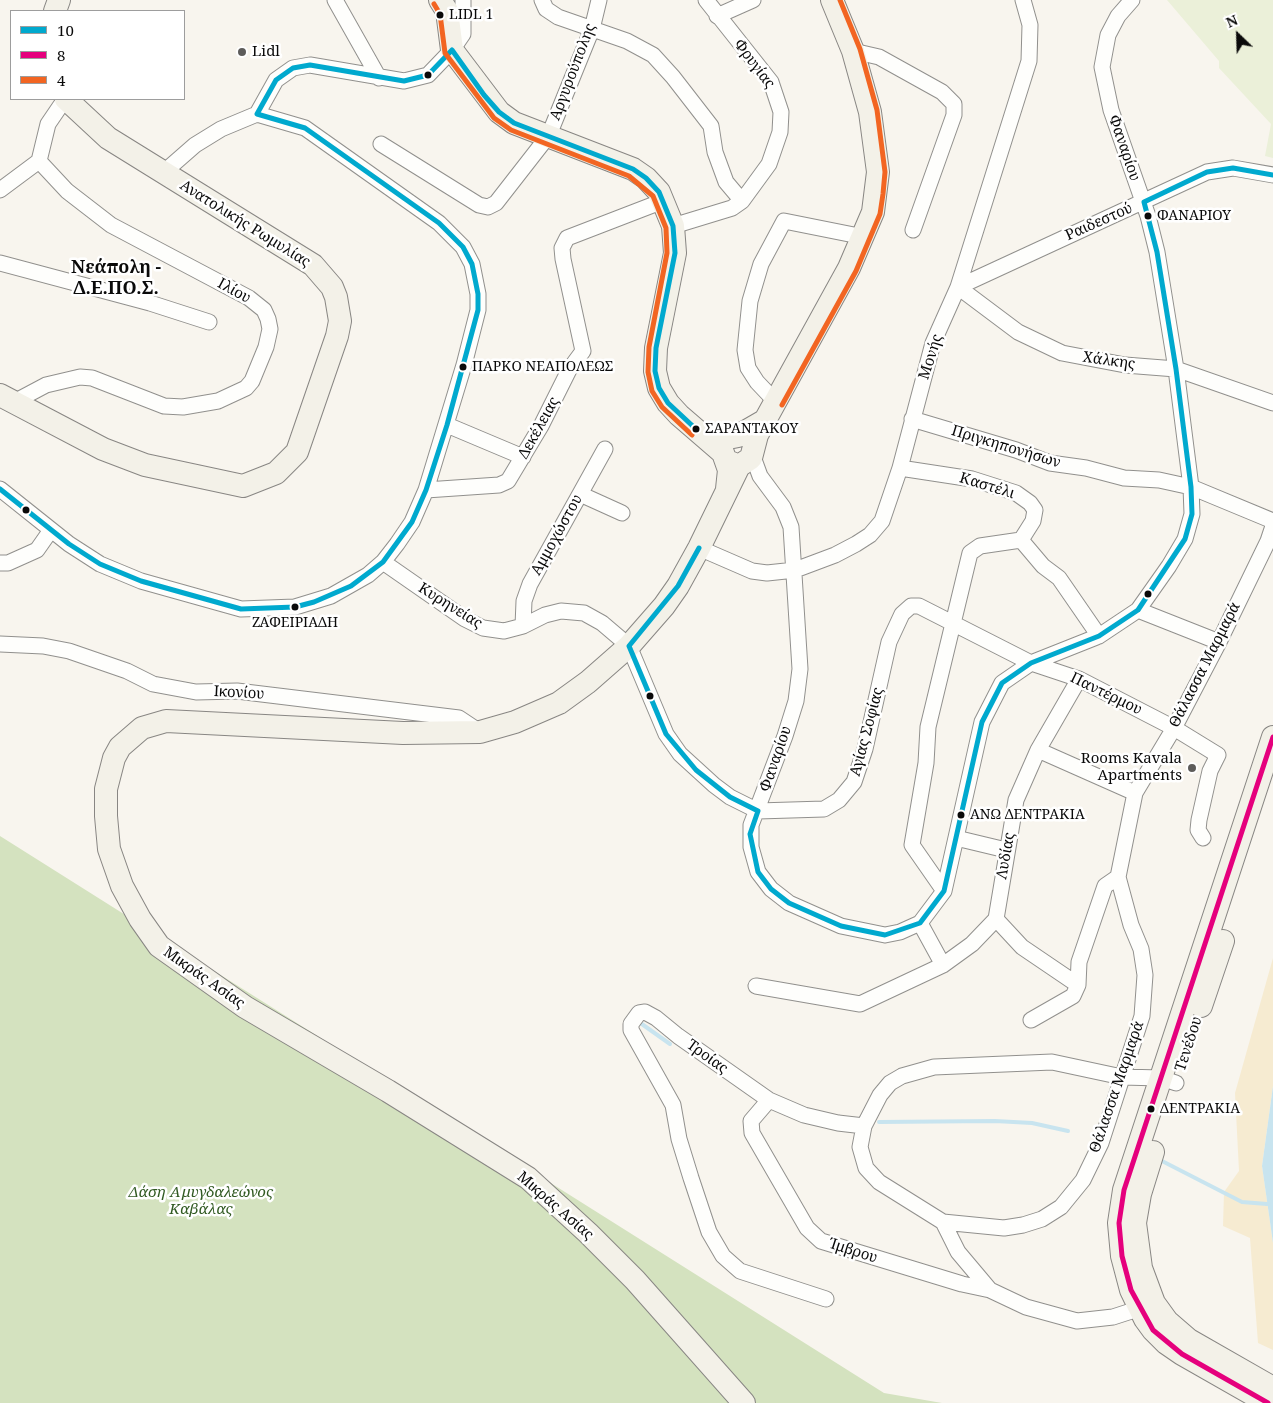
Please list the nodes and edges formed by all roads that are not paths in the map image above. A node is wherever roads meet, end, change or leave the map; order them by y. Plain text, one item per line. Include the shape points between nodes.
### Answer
1 (335, 0) edge
2 (440, 0) edge
3 (463, 0) edge
4 (542, 0) edge
5 (599, 0) edge
6 (706, 0) edge
7 (753, 0) edge
8 (832, 0) edge
9 (1024, 0) edge
10 (1132, 0) edge
11 (717, 16) junction
12 (592, 29) junction
13 (452, 50) junction
14 (853, 51) junction
15 (380, 78) junction
16 (65, 100) edge
17 (67, 100) edge
18 (257, 114) junction
19 (549, 135) junction
20 (381, 144) dead end
21 (39, 162) junction
22 (163, 173) junction
23 (1273, 175) edge
24 (0, 190) edge
25 (664, 201) junction
26 (742, 201) junction
27 (1144, 202) junction
28 (673, 226) junction
29 (913, 230) dead end
30 (864, 237) junction
31 (0, 263) edge
32 (958, 287) junction
33 (209, 322) dead end
34 (1176, 368) junction
35 (7, 398) edge
36 (775, 401) junction
37 (1273, 403) edge
38 (912, 419) junction
39 (447, 425) junction
40 (605, 449) dead end
41 (738, 451) junction
42 (523, 457) junction
43 (900, 468) junction
44 (1191, 487) junction
45 (0, 489) edge
46 (426, 490) junction
47 (580, 494) junction
48 (622, 513) dead end
49 (1273, 521) edge
50 (1273, 526) edge
51 (51, 530) junction
52 (1021, 540) junction
53 (699, 548) junction
54 (0, 562) edge
55 (382, 562) junction
56 (795, 570) junction
57 (911, 606) joint
58 (1138, 610) junction
59 (953, 624) junction
60 (523, 626) junction
61 (1099, 636) junction
62 (1220, 642) junction
63 (0, 644) edge
64 (629, 646) junction
65 (1031, 663) junction
66 (1079, 679) junction
67 (1174, 728) junction
68 (480, 732) junction
69 (1273, 737) edge
70 (1038, 750) junction
71 (1273, 788) edge
72 (1135, 793) junction
73 (758, 811) junction
74 (956, 838) junction
75 (1204, 838) dead end
76 (1006, 850) junction
77 (1118, 877) junction
78 (944, 891) junction
79 (996, 919) junction
80 (920, 923) junction
81 (943, 964) junction
82 (756, 986) dead end
83 (1078, 986) junction
84 (1032, 1020) dead end
85 (1122, 1077) junction
86 (1168, 1080) junction
87 (769, 1100) junction
88 (864, 1126) junction
89 (943, 1222) junction
90 (990, 1290) junction
91 (826, 1299) dead end
92 (1147, 1306) junction
93 (1273, 1388) edge
94 (744, 1403) edge
95 (1268, 1403) edge

1 - 15 street
2 - 13 street via 447,11
3 - 13 street via 463,34
4 - 12 street via 546,9 558,17
5 - 12 street, Αργυρούπολης
6 - 11 street, Φρυγίας
7 - 11 street
8 - 14 street
9 - 32 street, Μονής via 1030,25 1029,61
10 - 27 street, Φαναρίου via 1108,35 1102,67 1111,110
11 - 26 street, Φρυγίας via 771,82 782,112 780,132 770,164
12 - 19 street, Αργυρούπολης
12 - 26 street via 627,40 653,55 674,77 711,126 715,152 726,182
13 - 15 street via 428,75 404,81
13 - 19 street via 499,112 514,123
14 - 29 street via 879,57 942,92 954,104 954,116
14 - 30 street via 870,112 878,172 873,212
15 - 18 street via 310,65 293,68 276,80
16 - 21 street via 48,124
17 - 22 street, Ανατολικής Ρωμυλίας via 108,138
18 - 22 street via 221,129 195,145
18 - 39 street via 305,128 439,223 463,247 472,264 478,310
19 - 20 street, Αργυρούπολης via 496,203 488,207 479,205
19 - 25 street via 633,169 646,178
21 - 24 street
21 - 35 street, Ιλίου via 67,191 111,226 249,298 264,310 270,329 252,381 218,401 183,407 164,406 92,378 46,386
22 - 35 street, Ανατολικής Ρωμυλίας via 299,255 332,287 339,309 337,336 297,452 276,472 244,486 145,465 103,449
23 - 27 street, Ραιδεστού via 1233,168 1207,172
25 - 28 street
25 - 42 street, Δεκέλειας via 568,238 562,248 583,352
26 - 28 street, Φρυγίας via 732,208
27 - 32 street, Ραιδεστού
27 - 34 street, Φαναρίου via 1157,252
28 - 41 street via 675,252 656,348 655,371 659,388 668,402 700,433
30 - 36 street
30 - 36 street via 784,222 761,264 750,301 745,350 748,368
31 - 33 street via 150,302
32 - 34 street, Χάλκης via 1018,332 1062,353 1125,365
32 - 38 street, Μονής via 933,343
34 - 37 street, Χάλκης
34 - 44 street, Φαναρίου
36 - 41 street via 764,421
38 - 43 street, Μονής
38 - 44 street, Πριγκηπονήσων via 1050,463
39 - 42 street
39 - 46 street
40 - 47 street, Αμμοχώστου
41 - 53 street, Μικράς Ασίας via 726,496
41 - 56 street, Φαναρίου via 783,507 791,527
42 - 46 street, Δεκέλειας via 508,481 499,485
43 - 52 street, Καστέλι via 972,478 1016,493 1035,510 1033,521
43 - 56 street, Μονής via 882,521 870,535 835,555
44 - 49 street, Πριγκηπονήσων
44 - 58 street, Φαναρίου via 1192,514 1185,539
45 - 51 street
46 - 55 street via 412,522
47 - 48 street
47 - 60 street, Αμμοχώστου via 530,584 524,600
50 - 62 street, Θάλασσα Μαρμαρά
51 - 54 street via 37,550 8,564
51 - 55 street via 100,564 141,581 241,609 295,607 314,602 352,586
52 - 59 street via 980,546 970,553
52 - 61 street via 1043,566 1059,578
53 - 56 street, Μονής via 752,571
53 - 64 street, Μικράς Ασίας via 664,606
55 - 60 street, Κυρηνείας via 483,628 504,631
56 - 73 street, Φαναρίου via 800,669 797,693
57 - 59 street, Παντέρμου via 919,606
57 - 73 street, Αγίας Σοφίας via 902,614 889,642 854,782 839,800 824,809
58 - 61 street, Φαναρίου
58 - 62 street
59 - 65 street, Παντέρμου
59 - 78 street via 928,727 926,763 912,845
60 - 64 street, Κυρηνείας via 545,615 584,613 602,623
61 - 65 street, Φαναρίου
62 - 67 street, Θάλασσα Μαρμαρά
63 - 68 street, Ικονίου via 69,651 127,671 153,684 196,692 237,691 459,718
64 - 68 street, Μικράς Ασίας via 559,703
64 - 73 street, Αγίας Σοφίας via 666,734 680,754 730,797
65 - 66 street, Παντέρμου
65 - 74 street, Φαναρίου via 1002,683 982,722
66 - 67 street, Παντέρμου
66 - 70 street, Λυδίας
67 - 72 street, Θάλασσα Μαρμαρά
67 - 75 street, Παντέρμου via 1218,756 1210,771 1199,820 1198,830
68 - 94 street, Μικράς Ασίας via 393,733 166,721 142,728 127,738 114,758 106,789 108,849 140,919 159,946 244,1007 528,1178 628,1273
69 - 86 street, Τενέδου
70 - 72 street
70 - 76 street, Λυδίας via 1016,800
71 - 86 street, Τενέδου
72 - 77 street, Θάλασσα Μαρμαρά
73 - 80 street, Φαναρίου via 750,834 758,872 771,889 789,902 841,926 885,935
74 - 76 street
74 - 78 street, Φαναρίου
76 - 79 street, Λυδίας
77 - 83 street via 1105,886 1079,962
77 - 85 street, Θάλασσα Μαρμαρά via 1141,949 1144,975 1142,1016
78 - 80 street, Φαναρίου
79 - 81 street via 972,944
79 - 83 street via 1022,947
80 - 81 street
81 - 82 street via 860,1004
83 - 84 street via 1073,996
85 - 86 street
85 - 88 street via 1052,1062 934,1067 902,1076 890,1084
85 - 89 street, Θάλασσα Μαρμαρά via 1101,1143 1083,1180 1061,1207 1042,1219 1004,1228
86 - 92 street, Τενέδου via 1136,1209 1138,1254 1146,1283
87 - 88 street, Τροίας via 804,1115
87 - 90 street, Ίμβρου via 751,1121 752,1133 807,1228 821,1241
87 - 91 street, Τροίας via 656,1018 645,1012 634,1017 632,1030 673,1105 691,1178 710,1232 723,1256 740,1270
88 - 89 street, Θάλασσα Μαρμαρά via 860,1148 866,1168 879,1182
89 - 90 street, Ίμβρου via 958,1252
90 - 92 street, Ίμβρου via 1026,1307 1077,1321 1112,1317
92 - 93 street via 1189,1340
92 - 95 street via 1144,1319 1166,1343

